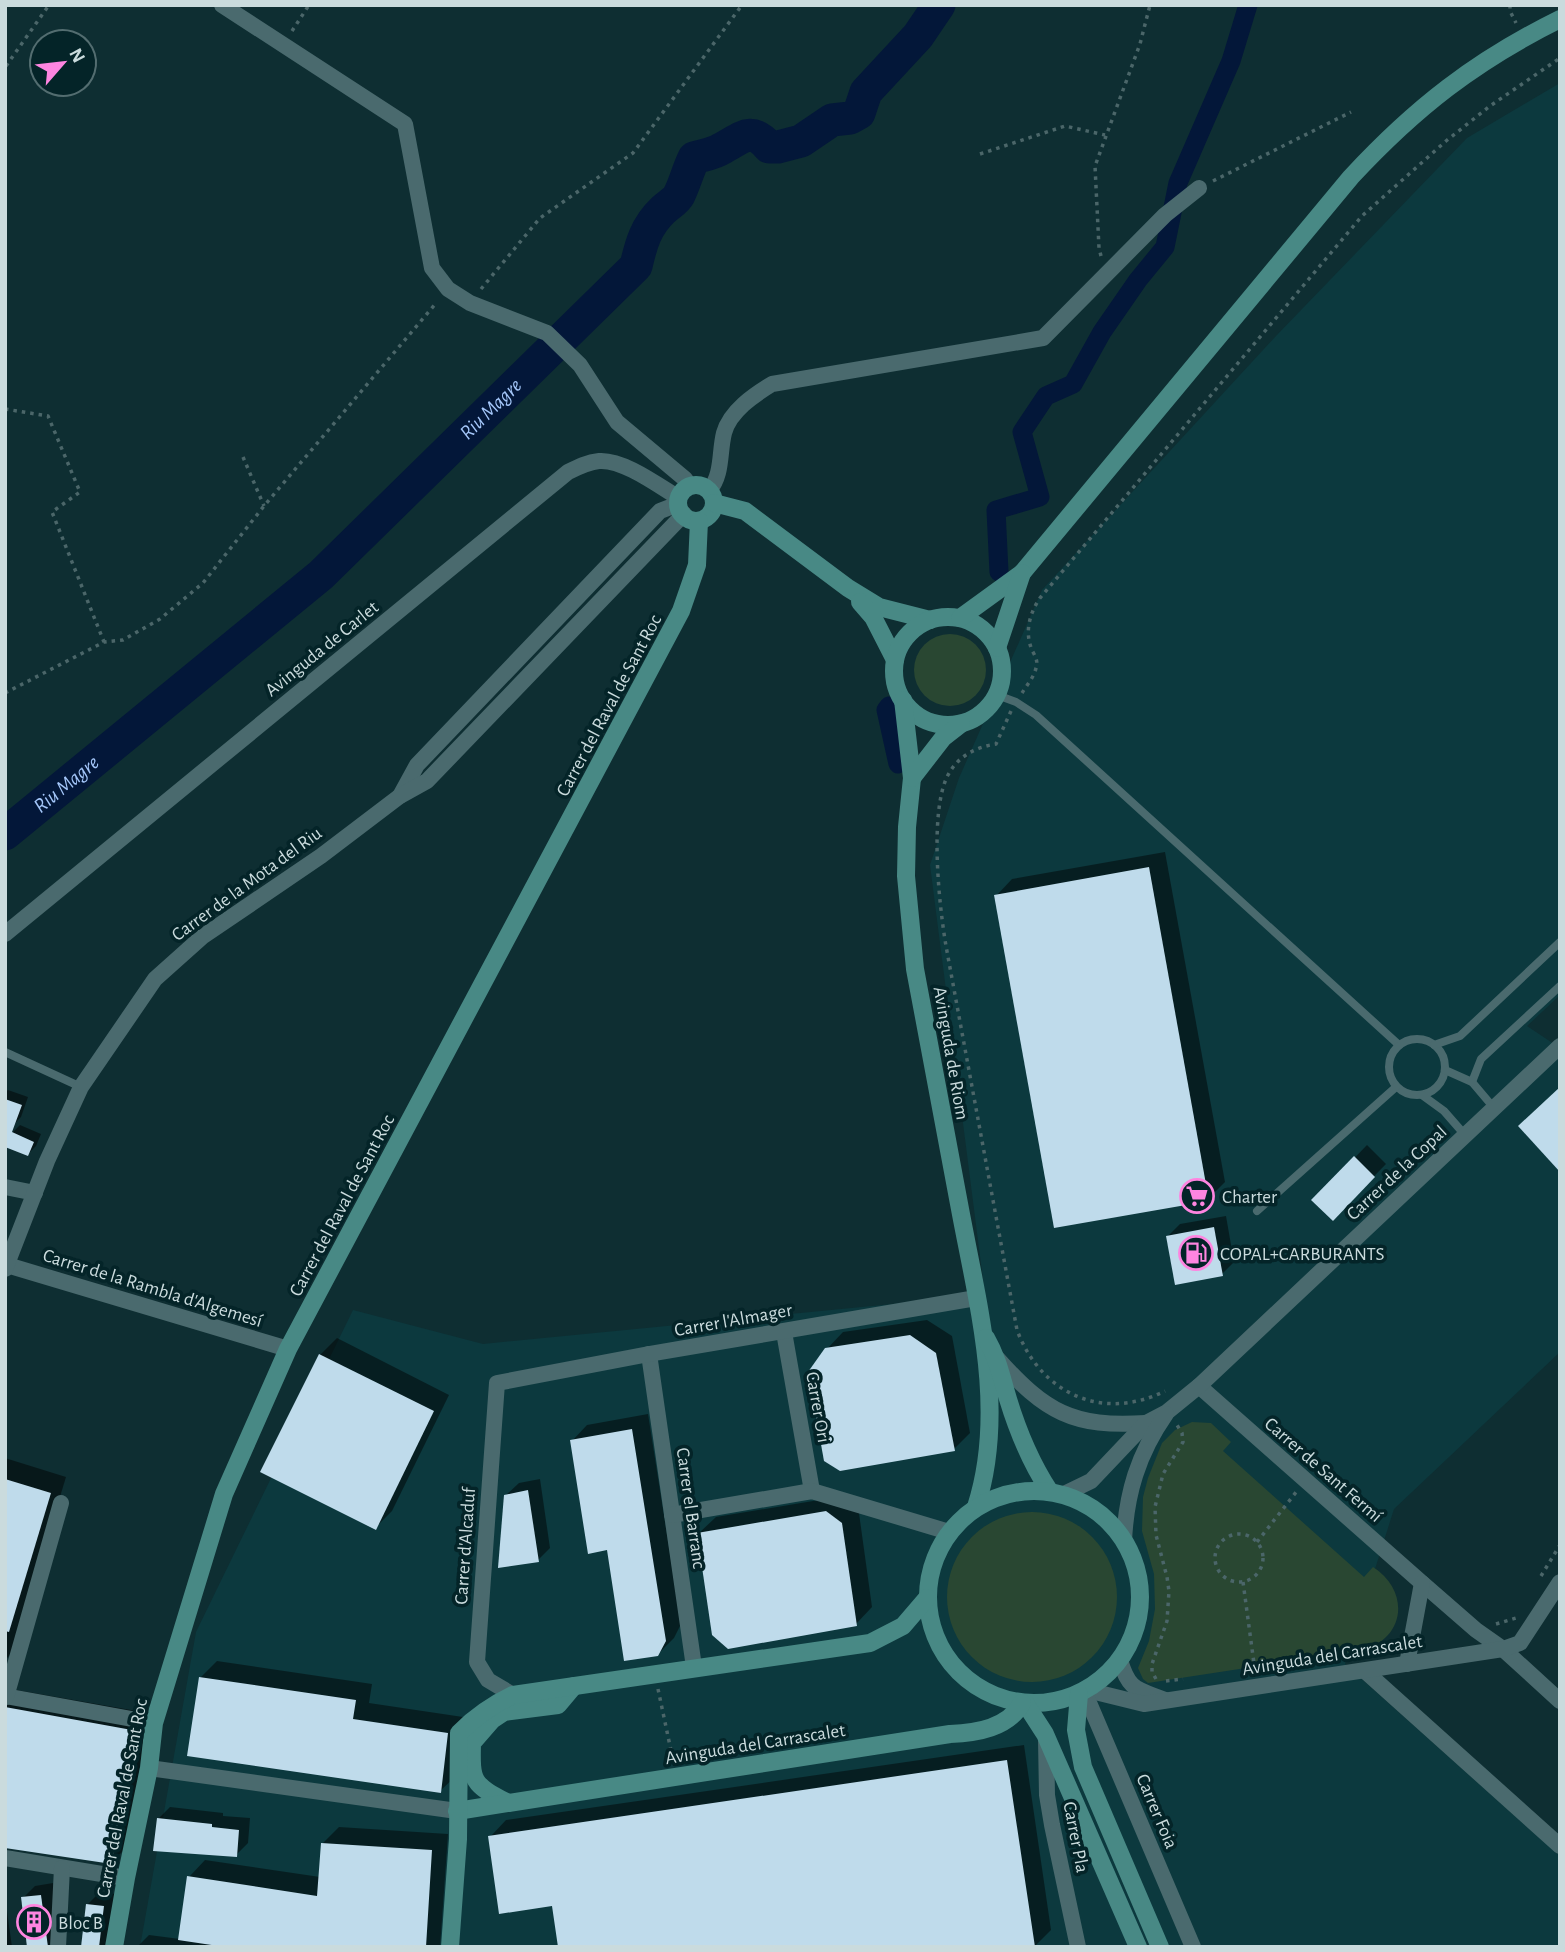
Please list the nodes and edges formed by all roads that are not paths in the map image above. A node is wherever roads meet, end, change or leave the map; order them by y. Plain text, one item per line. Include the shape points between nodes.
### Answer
1 (222, 5) edge
2 (1560, 19) edge
3 (1199, 188) road end
4 (712, 497) junction
5 (686, 505) junction
6 (1022, 573) junction
7 (848, 589) junction
8 (960, 618) junction
9 (930, 620) junction
10 (997, 648) junction
11 (895, 660) junction
12 (997, 695) junction
13 (903, 700) junction
14 (963, 723) junction
15 (912, 778) junction
16 (5, 934) edge
17 (1560, 942) edge
18 (1560, 986) edge
19 (1399, 1045) junction
20 (1434, 1045) junction
21 (1560, 1046) edge
22 (5, 1052) edge
23 (1446, 1070) junction
24 (1472, 1082) junction
25 (81, 1087) junction
26 (1396, 1087) junction
27 (1422, 1096) junction
28 (1494, 1108) junction
29 (1465, 1135) junction
30 (5, 1186) edge
31 (35, 1194) junction
32 (1257, 1211) dead end
33 (6, 1267) edge
34 (976, 1298) junction
35 (784, 1332) junction
36 (983, 1333) junction
37 (288, 1349) junction
38 (649, 1354) junction
39 (998, 1358) junction
40 (497, 1383) joint
41 (1199, 1385) junction
42 (1167, 1412) junction
43 (1146, 1423) junction
44 (812, 1490) junction
45 (1056, 1493) junction
46 (61, 1503) dead end
47 (976, 1507) junction
48 (672, 1515) junction
49 (949, 1532) junction
50 (1125, 1542) junction
51 (1560, 1582) edge
52 (1422, 1583) junction
53 (927, 1598) junction
54 (1503, 1649) junction
55 (1120, 1660) junction
56 (1407, 1664) junction
57 (694, 1667) junction
58 (1365, 1671) junction
59 (574, 1686) junction
60 (1083, 1692) junction
61 (513, 1695) junction
62 (6, 1697) edge
63 (1168, 1701) junction
64 (1560, 1701) edge
65 (1023, 1703) junction
66 (1006, 1720) junction
67 (154, 1723) junction
68 (1045, 1734) junction
69 (149, 1768) junction
70 (508, 1803) junction
71 (457, 1811) junction
72 (1560, 1846) edge
73 (5, 1858) edge
74 (62, 1868) junction
75 (126, 1878) junction
76 (58, 1947) edge
77 (114, 1947) edge
78 (450, 1947) edge
79 (1078, 1947) edge
80 (1138, 1947) edge
81 (1160, 1947) edge
82 (1193, 1947) edge

1 - 5 street via 405,124 432,268 447,289 470,303 547,333 574,358 617,422 685,479
2 - 6 street via 1451,84 1383,142
3 - 4 street via 1165,215 1043,338 772,384 744,401 724,431
4 - 5 street via 700,485
4 - 5 street via 711,513
4 - 7 street via 745,511
5 - 16 street, Avinguda de Carlet via 635,472 602,461 568,472
5 - 25 street, Carrer de la Mota del Riu via 660,511 416,765 400,796 202,937 155,979
5 - 37 street, Carrer del Raval de Sant Roc via 697,565 681,611
6 - 8 street
6 - 10 street
7 - 9 street via 879,607
7 - 11 street via 873,617
8 - 9 street
8 - 10 street via 988,634
9 - 11 street via 902,642
10 - 12 street via 1002,679
11 - 13 street via 895,681
12 - 14 street via 976,717
12 - 19 lane via 1036,715
13 - 14 street via 929,722
13 - 15 street, Avinguda de Riom
14 - 15 street via 943,738
15 - 34 street, Avinguda de Riom via 907,827 909,923
17 - 20 lane via 1460,1036
18 - 24 lane via 1481,1059
19 - 20 lane via 1417,1039
19 - 26 lane via 1389,1070
20 - 23 lane
21 - 28 street, Carrer de la Copal
22 - 25 lane
23 - 24 lane
23 - 27 lane via 1438,1087
24 - 28 lane
25 - 31 street, Carrer de la Mota del Riu
26 - 27 lane
26 - 32 lane
27 - 29 lane via 1444,1111
28 - 29 street, Carrer de la Copal
29 - 41 street, Carrer de la Copal
30 - 31 street
31 - 33 street, Carrer de la Mota del Riu
33 - 37 street, Carrer de la Rambla d'Algemesí
34 - 35 street, Carrer l'Almager
34 - 36 street, Avinguda de Riom
35 - 38 street, Carrer l'Almager
35 - 44 street, Carrer Ori
36 - 39 street, Avinguda de Riom
36 - 47 street, Avinguda de Riom via 990,1436
37 - 67 street, Carrer del Raval de Sant Roc via 224,1494
38 - 40 street, Carrer l'Almager
38 - 48 street, Carrer el Barranc
39 - 43 street, Carrer de la Copal via 1036,1398 1068,1416 1103,1424
39 - 45 street, Avinguda de Riom via 1021,1436 1039,1475
40 - 61 street, Carrer d'Alcaduf via 477,1662 488,1680
41 - 42 street, Carrer de la Copal
41 - 52 street, Carrer de Sant Fermí
42 - 43 street, Carrer de la Copal
42 - 50 street, Carrer de la Copal via 1135,1473
43 - 45 street, Carrer de la Copal via 1091,1481
44 - 48 street
44 - 49 street
45 - 47 street via 1012,1493
45 - 50 street via 1098,1512
46 - 62 street
47 - 49 street
48 - 57 street, Carrer el Barranc
49 - 53 street via 933,1563
50 - 55 street via 1139,1581 1140,1602 1137,1622
51 - 54 street via 1520,1643
52 - 54 street, Carrer de Sant Fermí
52 - 56 street
53 - 57 street via 903,1626 870,1643
53 - 65 street via 935,1636 955,1668 985,1692
54 - 56 street, Avinguda del Carrascalet
54 - 64 street, Carrer de Sant Fermí
55 - 60 street
55 - 63 street via 1125,1678 1135,1688
56 - 58 street, Avinguda del Carrascalet
57 - 59 street
58 - 63 street, Avinguda del Carrascalet
58 - 72 street
59 - 61 street
59 - 70 street via 558,1705 504,1712 472,1742 471,1773 481,1787
60 - 63 street, Avinguda del Carrascalet via 1144,1704
60 - 65 street via 1053,1702
60 - 81 street via 1076,1730 1083,1767
60 - 82 street, Carrer Foia
61 - 71 street via 484,1711 459,1733
62 - 67 street
65 - 66 street, Avinguda del Carrascalet
65 - 68 street
66 - 68 street via 1028,1721
66 - 70 street, Avinguda del Carrascalet via 970,1733
67 - 69 street, Carrer del Raval de Sant Roc
68 - 79 street, Carrer Pla via 1047,1795
68 - 80 street
69 - 71 street, Avinguda del Carrascalet
69 - 75 street, Carrer del Raval de Sant Roc
70 - 71 street, Avinguda del Carrascalet
71 - 78 street
73 - 74 street
74 - 75 street
74 - 76 street
75 - 77 street, Carrer del Raval de Sant Roc

